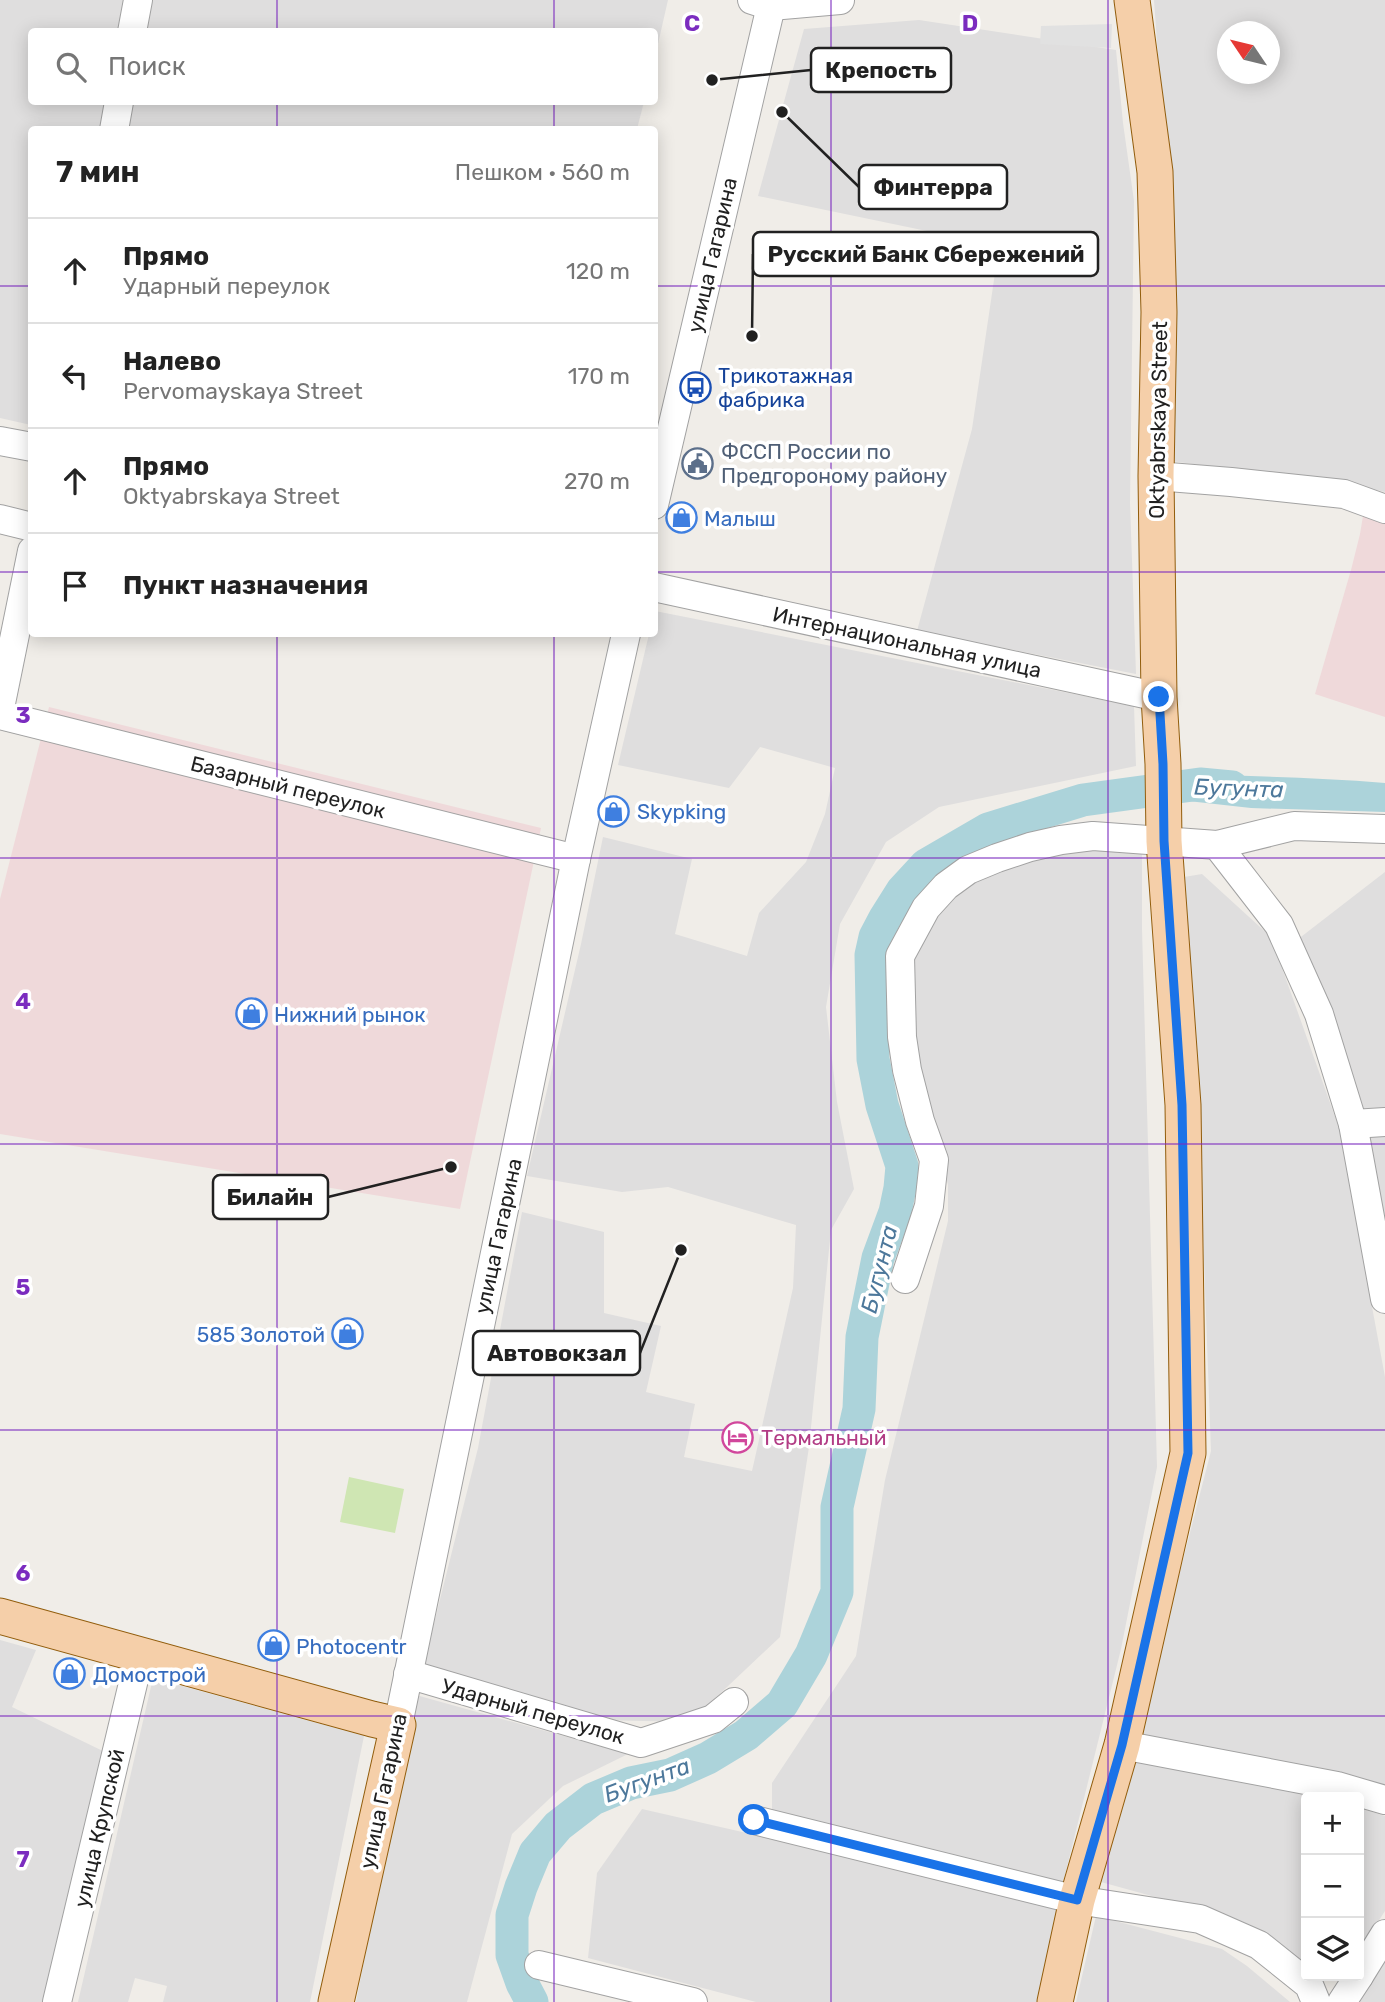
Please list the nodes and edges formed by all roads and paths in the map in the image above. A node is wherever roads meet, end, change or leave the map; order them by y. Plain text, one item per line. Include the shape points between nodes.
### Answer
1 (138, 0) edge
2 (840, 0) edge
3 (1132, 0) edge
4 (761, 3) edge
5 (133, 28) edge
6 (118, 105) edge
7 (115, 126) edge
8 (0, 441) edge
9 (28, 446) edge
10 (1156, 476) junction
11 (658, 486) edge
12 (1385, 509) edge
13 (0, 519) edge
14 (28, 526) edge
15 (28, 571) edge
16 (658, 588) edge
17 (625, 637) edge
18 (1159, 697) junction
19 (0, 708) edge
20 (0, 715) edge
21 (1385, 829) edge
22 (1164, 832) junction
23 (1217, 845) junction
24 (576, 859) junction
25 (1385, 1122) edge
26 (1353, 1124) junction
27 (905, 1279) dead end
28 (1385, 1299) edge
29 (0, 1616) edge
30 (140, 1654) junction
31 (408, 1674) junction
32 (734, 1702) dead end
33 (398, 1725) junction
34 (1122, 1745) junction
35 (1385, 1800) edge
36 (754, 1820) dead end
37 (1077, 1900) junction
38 (1385, 1934) edge
39 (538, 1965) dead end
40 (1364, 1968) edge
41 (1356, 1981) edge
42 (57, 2002) edge
43 (336, 2002) edge
44 (692, 2002) edge
45 (1055, 2002) edge
46 (1316, 2002) edge
47 (1342, 2002) edge

1 - 5 street
2 - 4 street
3 - 10 main road, Oktyabrskaya Street via 1155,172 1159,312
4 - 11 street, улица Гагарина
6 - 7 street
8 - 9 street
10 - 12 street via 1344,494
10 - 18 main road, Oktyabrskaya Street
13 - 14 street
15 - 19 street
16 - 18 street, Интернациональная улица
17 - 24 street, улица Гагарина
18 - 22 main road, Oktyabrskaya Street
20 - 24 street, Базарный переулок
21 - 23 street via 1294,826
22 - 23 street
22 - 27 street via 1093,836 1030,847 968,870 926,908 900,956 907,1070 934,1160 929,1206
22 - 34 main road, Oktyabrskaya Street via 1182,1105 1188,1453
23 - 26 street via 1279,925 1319,1014
24 - 31 street, улица Гагарина
25 - 26 street
26 - 28 street
29 - 30 main road
30 - 33 main road
30 - 42 street, улица Крупской
31 - 32 street, Ударный переулок via 640,1743 713,1719
31 - 33 street, улица Гагарина
33 - 43 main road, улица Гагарина
34 - 35 street via 1337,1786
34 - 37 main road, Oktyabrskaya Street
36 - 37 street
37 - 45 main road, Oktyabrskaya Street
37 - 46 street via 1200,1919 1259,1945 1309,1985
38 - 40 street
39 - 44 street
41 - 47 street

